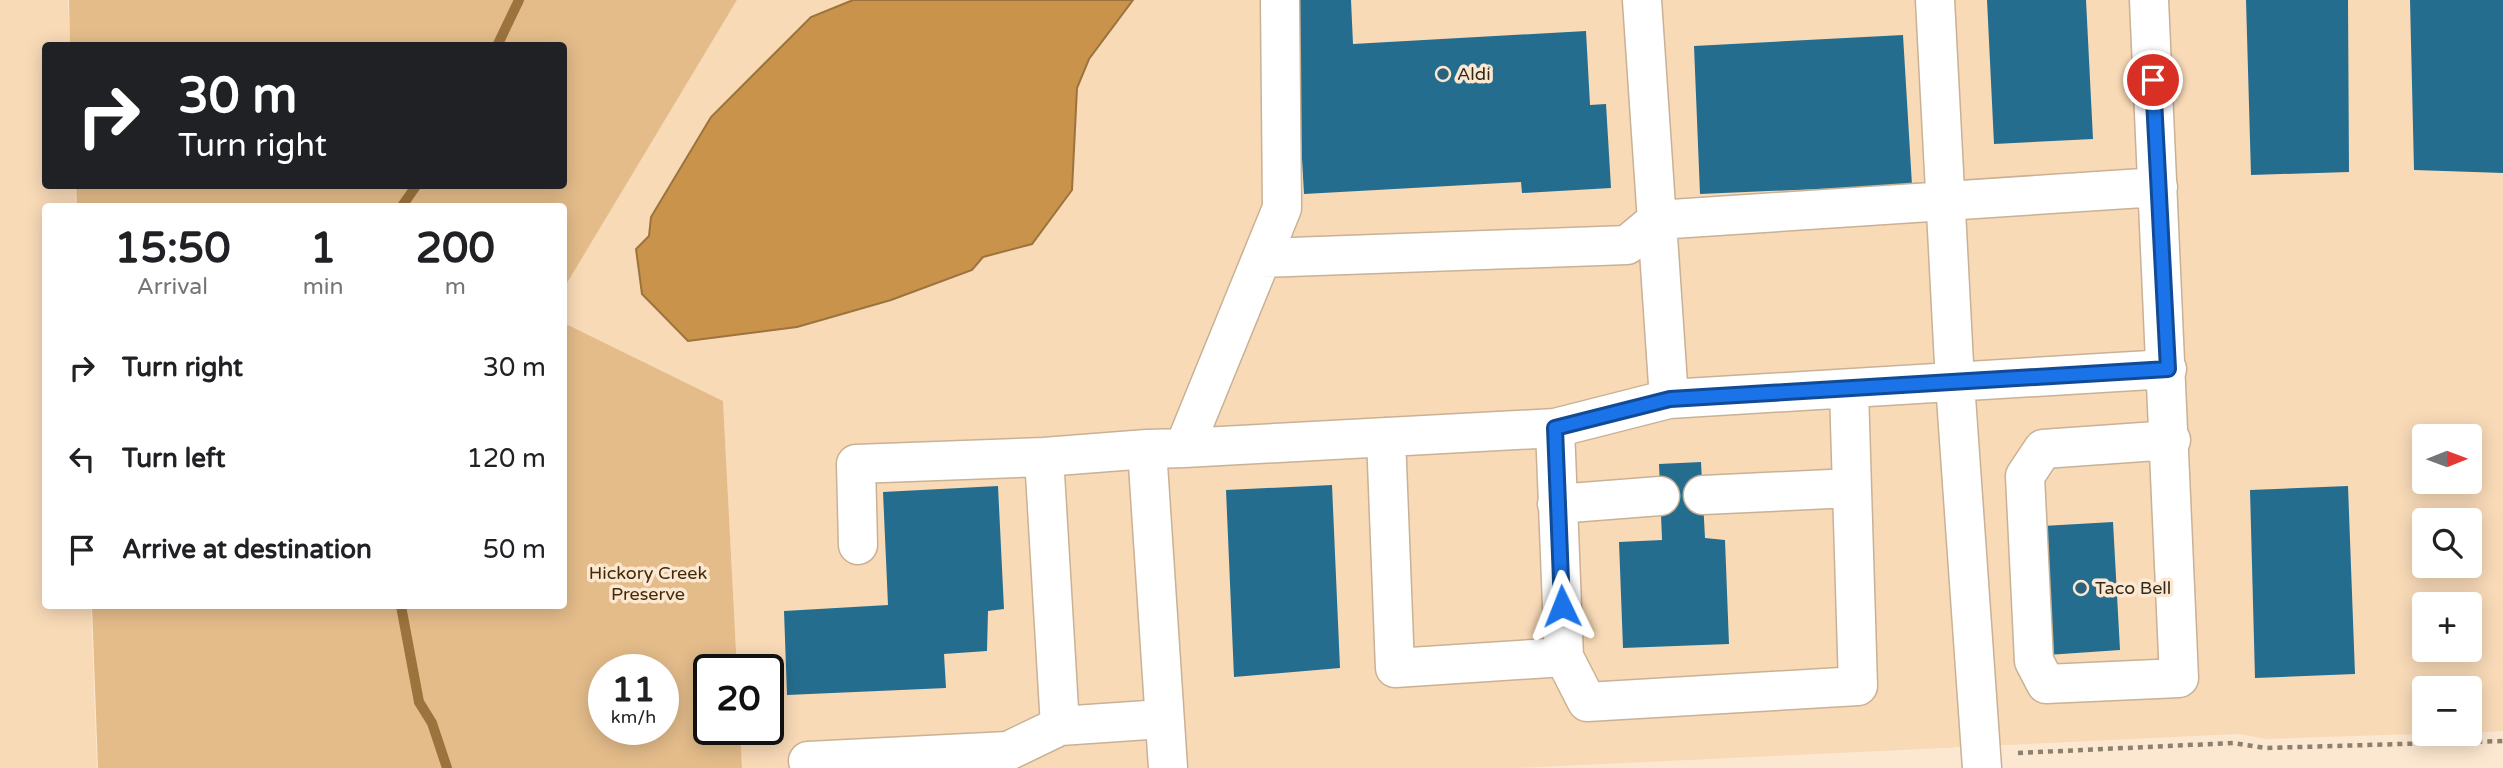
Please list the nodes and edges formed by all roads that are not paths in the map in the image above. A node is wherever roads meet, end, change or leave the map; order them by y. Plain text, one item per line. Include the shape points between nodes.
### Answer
1 (1280, 0) edge
2 (1642, 0) edge
3 (1935, 0) edge
4 (2150, 0) edge
5 (2158, 187) junction
6 (1946, 199) junction
7 (1657, 220) junction
8 (1262, 258) junction
9 (2168, 369) junction
10 (1955, 383) junction
11 (1849, 390) junction
12 (1670, 399) junction
13 (1555, 428) junction
14 (1386, 437) junction
15 (2171, 440) junction
16 (1184, 448) junction
17 (1147, 449) junction
18 (1044, 457) junction
19 (1852, 488) junction
20 (1703, 495) dead end
21 (1660, 496) dead end
22 (1557, 504) junction
23 (858, 545) dead end
24 (1564, 657) junction
25 (1162, 719) junction
26 (1060, 726) junction
27 (808, 761) dead end
28 (1981, 761) edge
29 (1168, 768) edge

1 - 8 lane via 1282,208
2 - 7 lane
3 - 6 lane
4 - 5 lane
5 - 6 lane
5 - 9 lane
6 - 7 lane
6 - 10 lane
7 - 8 lane via 1627,245
7 - 12 lane
8 - 16 lane
9 - 10 lane
9 - 15 lane
10 - 11 lane
10 - 28 lane
11 - 12 lane
11 - 19 lane
12 - 13 lane
13 - 14 lane
13 - 22 lane
14 - 16 lane
14 - 24 lane via 1395,668
15 - 15 lane via 2043,449 2025,476 2034,662 2046,684 2179,678
16 - 17 lane
17 - 18 lane
17 - 25 lane
18 - 23 lane via 856,464
18 - 26 lane
19 - 20 lane
19 - 24 lane via 1858,686 1587,702
21 - 22 lane
22 - 24 lane
25 - 26 lane
25 - 29 lane
26 - 27 lane via 1009,751

